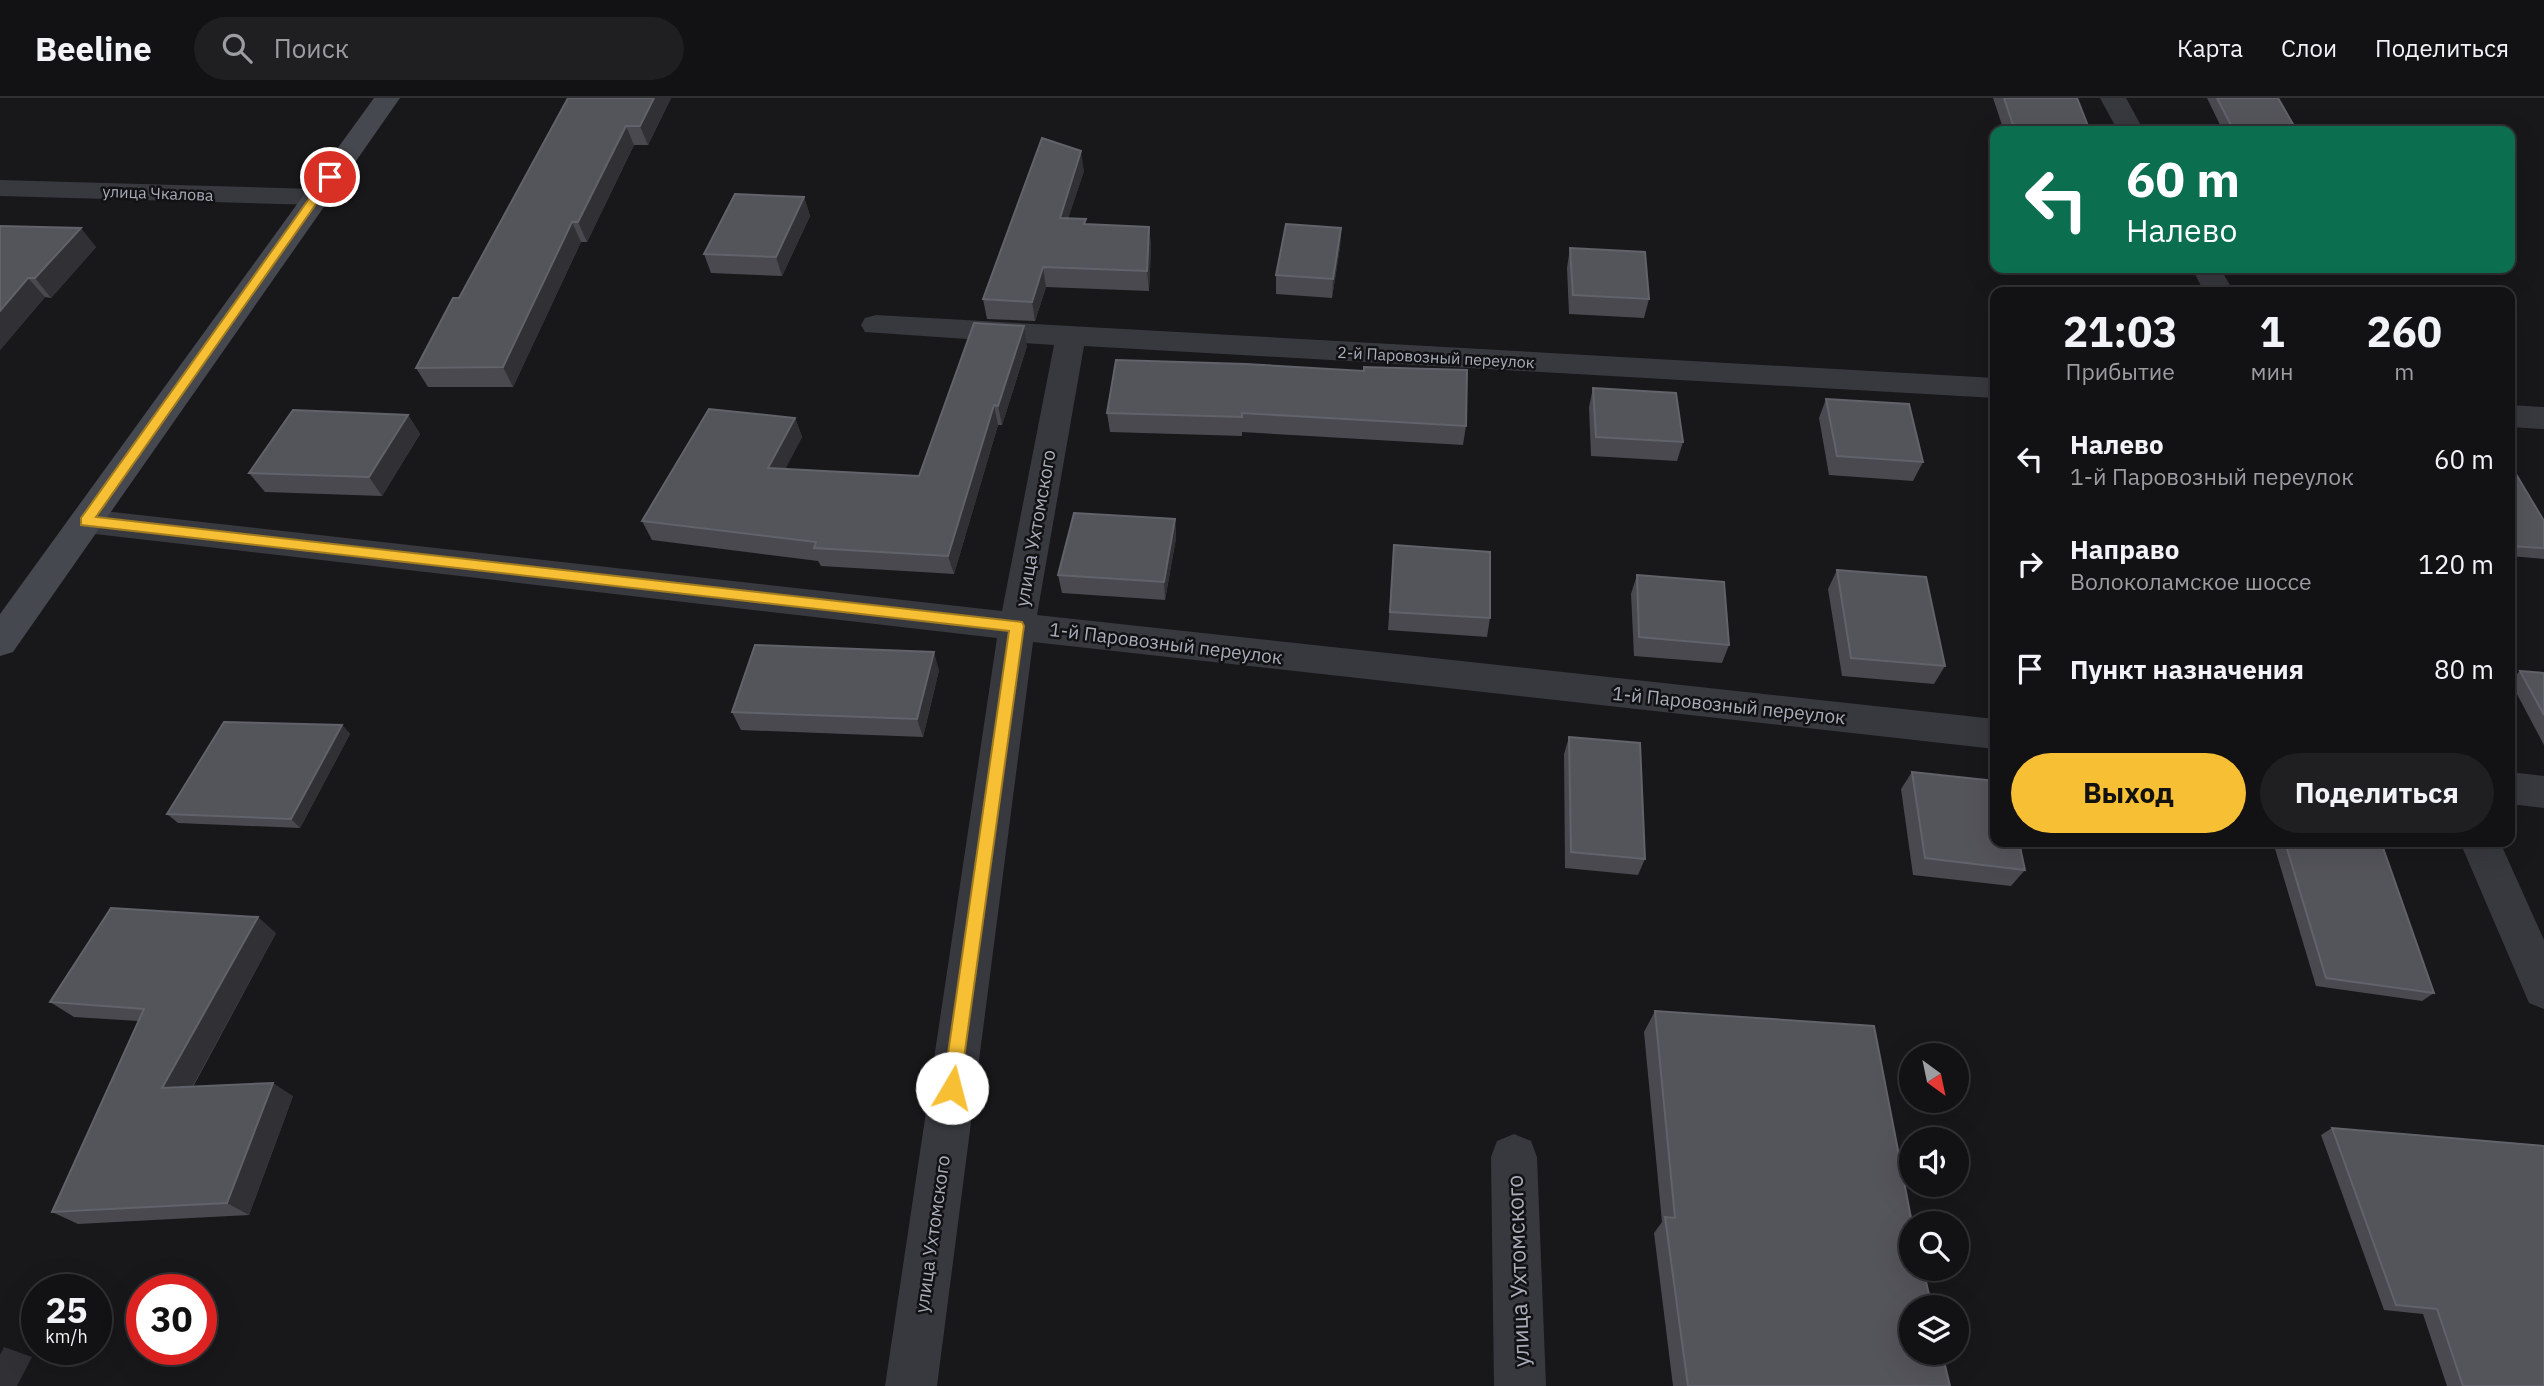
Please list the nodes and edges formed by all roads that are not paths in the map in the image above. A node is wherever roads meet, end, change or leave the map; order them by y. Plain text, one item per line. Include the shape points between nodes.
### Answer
1 (387, 98) edge
2 (2113, 98) edge
3 (2128, 126) edge
4 (0, 188) edge
5 (316, 197) junction
6 (876, 325) dead end
7 (1071, 336) junction
8 (1990, 388) edge
9 (2515, 416) edge
10 (2544, 418) edge
11 (86, 521) junction
12 (1017, 626) junction
13 (0, 642) edge
14 (1990, 732) edge
15 (2515, 789) edge
16 (2544, 792) edge
17 (2482, 847) edge
18 (2544, 989) edge
19 (1514, 1157) dead end
20 (911, 1386) edge
21 (1520, 1386) edge

1 - 5 main road
2 - 3 street
4 - 5 street, улица Чкалова
5 - 11 main road
6 - 7 street, 2-й Паровозный переулок
7 - 8 street, 2-й Паровозный переулок
7 - 12 street, улица Ухтомского
9 - 10 street
11 - 12 street, 1-й Паровозный переулок
11 - 13 main road
12 - 14 street, 1-й Паровозный переулок
12 - 20 street, улица Ухтомского
15 - 16 street
17 - 18 street
19 - 21 street, улица Ухтомского

